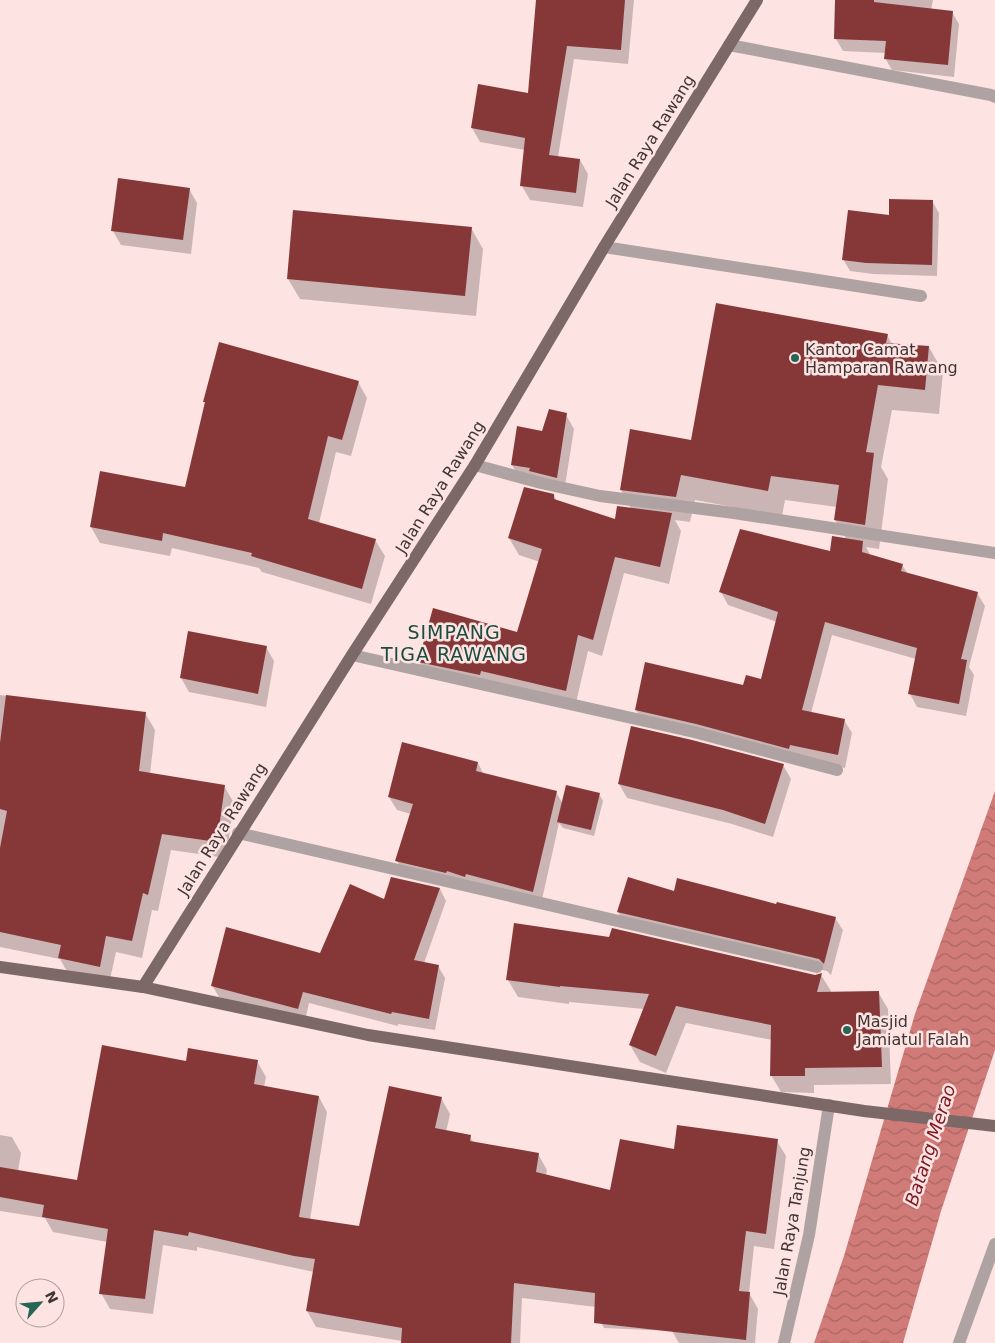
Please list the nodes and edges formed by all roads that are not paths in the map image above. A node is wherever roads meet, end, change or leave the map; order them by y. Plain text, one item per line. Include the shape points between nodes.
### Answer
1 (757, 0) edge
2 (729, 45) junction
3 (995, 97) edge
4 (604, 246) junction
5 (921, 296) dead end
6 (475, 465) junction
7 (995, 553) edge
8 (352, 655) junction
9 (837, 770) dead end
10 (238, 833) junction
11 (0, 966) edge
12 (817, 967) dead end
13 (143, 987) junction
14 (829, 1105) junction
15 (995, 1126) edge
16 (995, 1244) edge
17 (784, 1343) edge
18 (958, 1343) edge

1 - 2 main road, Jalan Raya Rawang
2 - 3 street
2 - 4 main road, Jalan Raya Rawang
4 - 5 street
4 - 6 main road, Jalan Raya Rawang
6 - 7 street via 541,484 600,496
6 - 8 main road, Jalan Raya Rawang
8 - 9 street via 694,732
8 - 10 main road, Jalan Raya Rawang
10 - 12 street
10 - 13 main road, Jalan Raya Rawang
11 - 13 main road
13 - 14 main road via 368,1035
14 - 15 main road
14 - 17 street, Jalan Raya Tanjung via 809,1235
16 - 18 street

